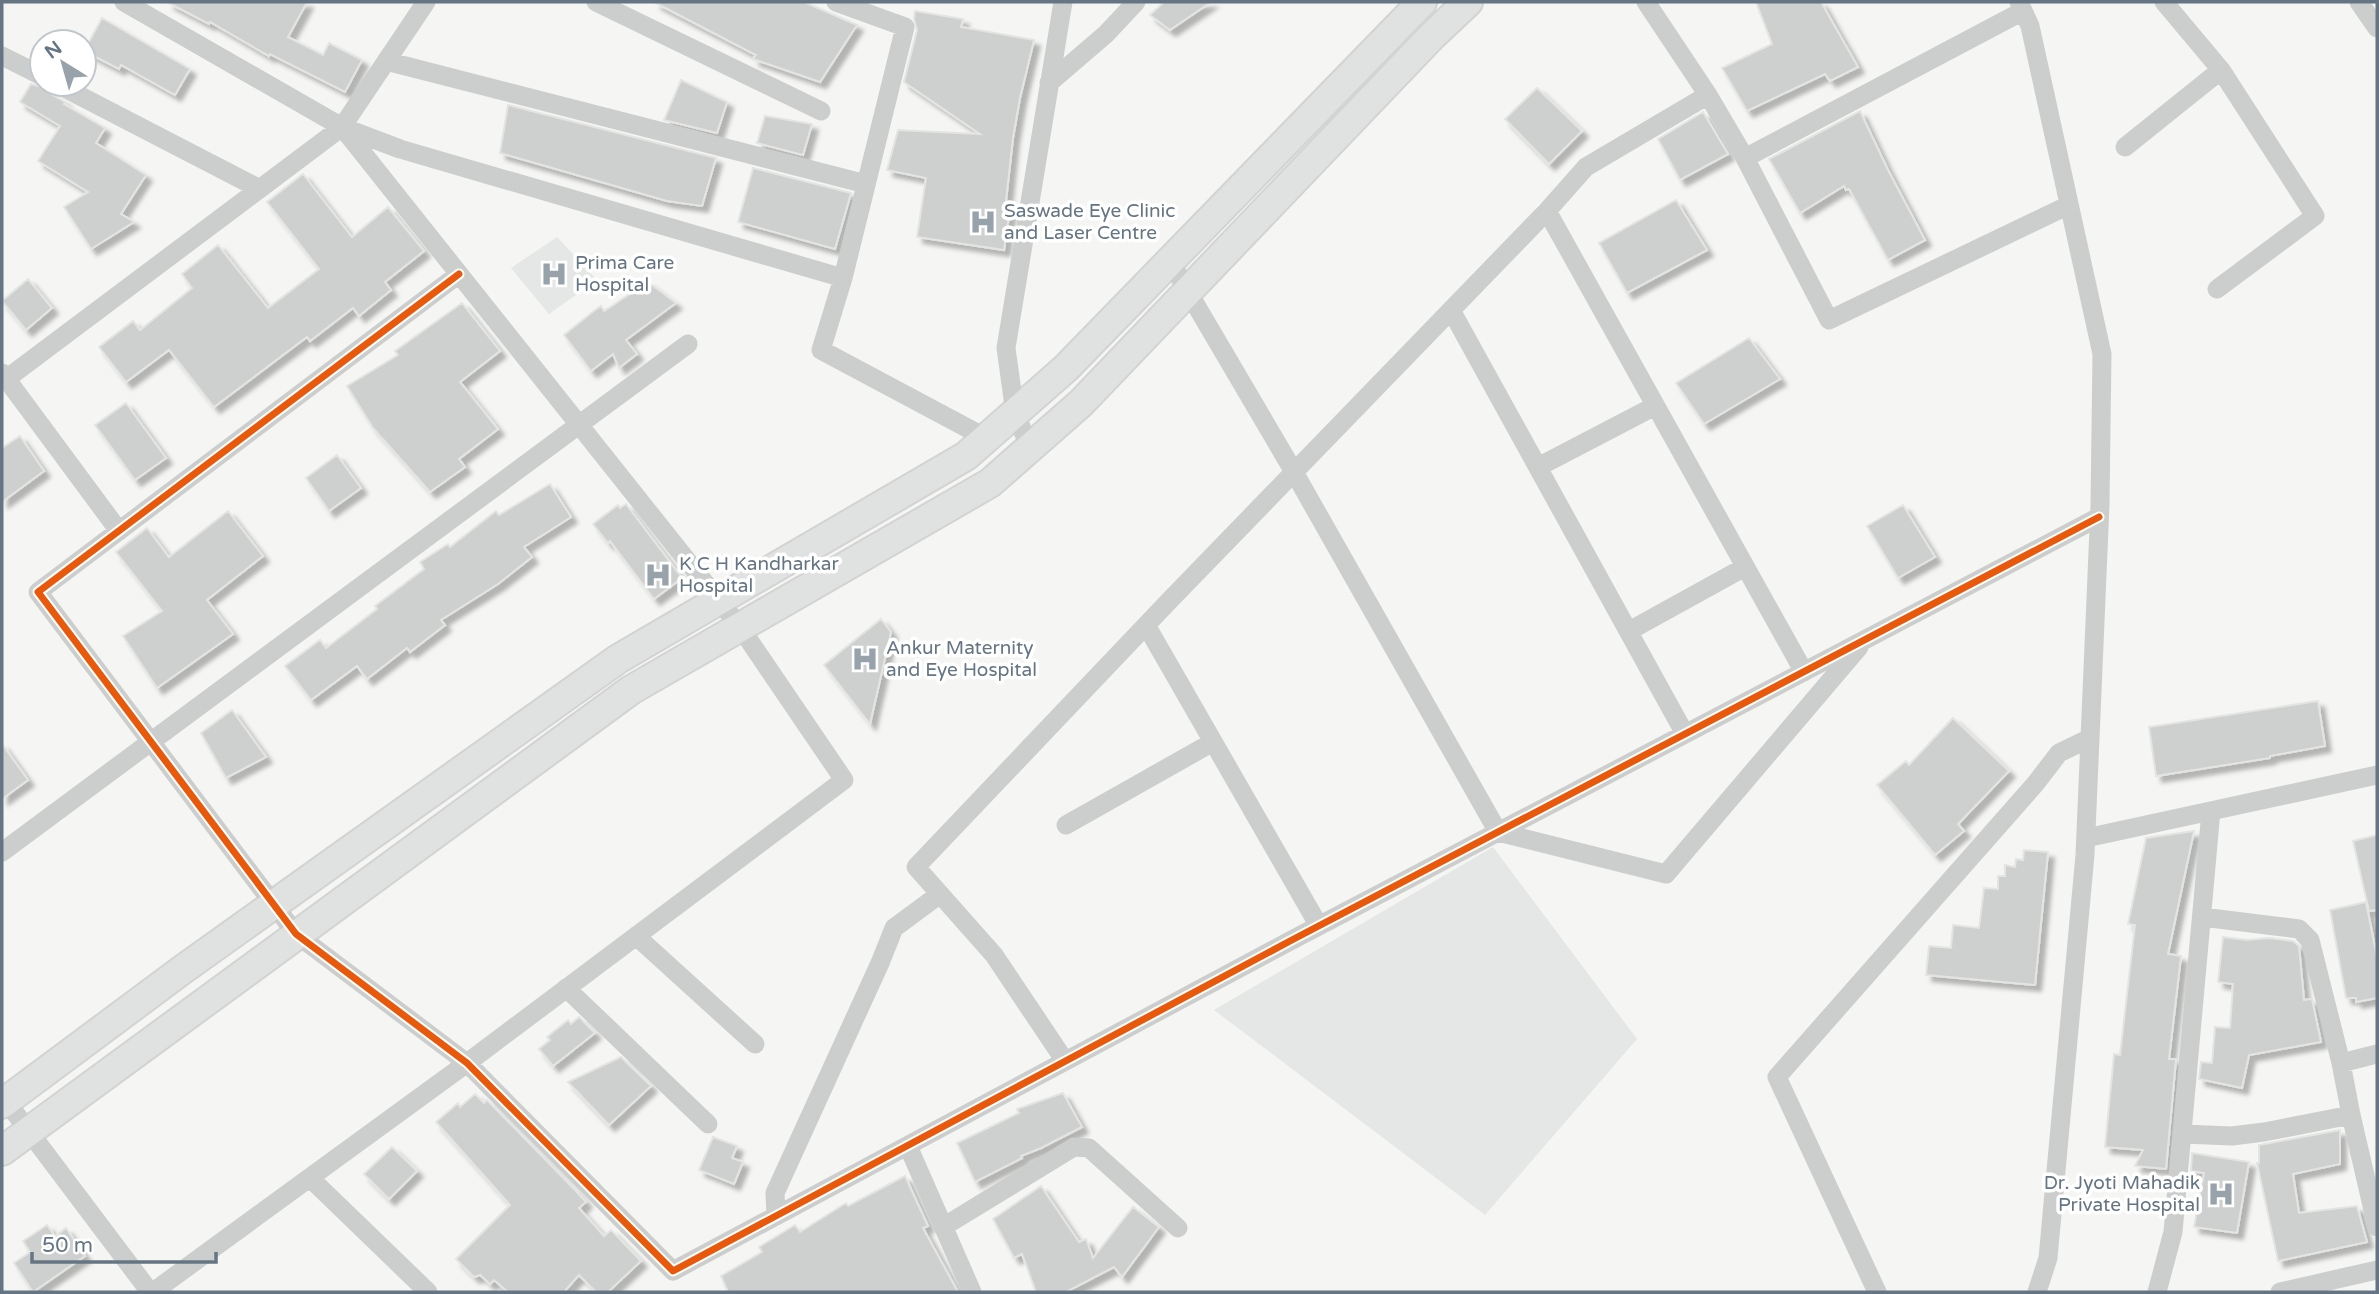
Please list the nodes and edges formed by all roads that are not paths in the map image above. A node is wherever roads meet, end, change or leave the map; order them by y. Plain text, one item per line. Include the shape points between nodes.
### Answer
1 (124, 2) edge
2 (426, 2) edge
3 (596, 2) edge
4 (836, 2) edge
5 (1063, 2) edge
6 (1136, 2) edge
7 (1422, 2) edge
8 (1468, 2) edge
9 (1646, 2) edge
10 (2164, 2) edge
11 (2359, 2) edge
12 (2021, 6) edge
13 (2377, 28) edge
14 (2, 56) edge
15 (386, 61) junction
16 (28, 69) edge
17 (2221, 70) junction
18 (1049, 83) junction
19 (1708, 95) junction
20 (84, 98) edge
21 (821, 111) dead end
22 (342, 127) junction
23 (2125, 148) dead end
24 (1745, 158) junction
25 (866, 184) junction
26 (260, 189) junction
27 (2069, 205) junction
28 (1547, 211) junction
29 (1170, 261) junction
30 (459, 274) junction
31 (843, 278) junction
32 (2217, 289) dead end
33 (1188, 291) junction
34 (1451, 310) junction
35 (688, 344) dead end
36 (4, 376) edge
37 (1655, 407) junction
38 (1015, 413) junction
39 (580, 427) junction
40 (986, 438) junction
41 (1030, 448) junction
42 (1538, 467) junction
43 (1294, 472) junction
44 (2099, 517) junction
45 (119, 531) junction
46 (1745, 567) junction
47 (719, 600) junction
48 (1146, 625) junction
49 (740, 627) junction
50 (1629, 631) junction
51 (1866, 639) junction
52 (1804, 672) junction
53 (1685, 734) junction
54 (2090, 738) junction
55 (151, 742) junction
56 (1213, 742) junction
57 (2377, 775) edge
58 (2211, 811) junction
59 (1066, 825) dead end
60 (1498, 832) junction
61 (2086, 838) junction
62 (2, 852) edge
63 (940, 894) junction
64 (273, 904) junction
65 (2202, 917) junction
66 (1319, 926) junction
67 (296, 934) junction
68 (636, 936) junction
69 (566, 988) junction
70 (755, 1044) dead end
71 (2377, 1054) edge
72 (1065, 1061) junction
73 (467, 1063) junction
74 (2341, 1063) junction
75 (4, 1103) edge
76 (2351, 1115) junction
77 (708, 1124) dead end
78 (29, 1131) junction
79 (2182, 1134) junction
80 (908, 1146) junction
81 (2, 1151) edge
82 (310, 1178) junction
83 (776, 1216) junction
84 (943, 1227) junction
85 (2377, 1227) edge
86 (1178, 1228) dead end
87 (2377, 1270) edge
88 (152, 1292) edge
89 (428, 1292) edge
90 (972, 1292) edge
91 (1877, 1292) edge
92 (2037, 1292) edge
93 (2157, 1292) edge
94 (2282, 1292) edge

1 - 22 street
2 - 15 street
3 - 21 street
4 - 25 street via 905,27
5 - 18 street
6 - 18 street
7 - 29 street
8 - 33 street
9 - 19 street
10 - 17 street
11 - 13 street
12 - 24 street
12 - 27 street via 2030,26
14 - 16 street
15 - 22 street
15 - 25 street
17 - 23 street
17 - 32 street via 2315,216
18 - 38 street via 1006,348
19 - 24 street
19 - 28 street via 1586,167
20 - 26 street
22 - 26 street
22 - 30 street
22 - 31 street via 400,149
24 - 27 street via 1829,320
25 - 31 street
26 - 36 street
27 - 44 street via 2102,354
28 - 34 street
28 - 37 street
29 - 33 street
29 - 38 street via 1066,368
30 - 39 street
30 - 45 street
31 - 40 street via 821,350
33 - 41 street via 1081,403
33 - 43 street
34 - 42 street
34 - 43 street
35 - 39 street
36 - 45 street
37 - 42 street
37 - 46 street
38 - 40 street
38 - 41 street
39 - 47 street
39 - 55 street
40 - 47 street via 965,456
41 - 49 street via 990,483
42 - 50 street
43 - 48 street
43 - 60 street
44 - 51 street
44 - 54 street
45 - 55 street via 38,592
46 - 50 street
46 - 52 street
47 - 49 street
47 - 64 street via 618,659
48 - 56 street
48 - 63 street via 916,867
49 - 67 street via 631,690
49 - 68 street via 844,780
50 - 53 street
51 - 52 street
51 - 60 street via 1666,874
52 - 53 street
53 - 60 street
54 - 61 street
54 - 91 street via 2059,753 1777,1077
55 - 62 street
55 - 64 street
56 - 59 street
56 - 66 street
57 - 58 street
58 - 61 street
58 - 65 street
60 - 66 street
61 - 92 street via 2048,1258
63 - 72 street via 994,955
63 - 83 street via 894,928 775,1193
64 - 67 street
64 - 75 street
65 - 74 street via 2299,929 2305,934
65 - 79 street
66 - 72 street
67 - 73 street
67 - 78 street
68 - 69 street
68 - 70 street
69 - 73 street
69 - 77 street
71 - 74 street
72 - 80 street
73 - 82 street
73 - 83 street via 673,1271
74 - 76 street
75 - 78 street
76 - 79 street via 2232,1136
76 - 85 street
78 - 81 street
78 - 88 street
79 - 93 street via 2173,1233
80 - 83 street
80 - 84 street
82 - 88 street
82 - 89 street
84 - 86 street via 1082,1146
84 - 90 street
87 - 94 street

